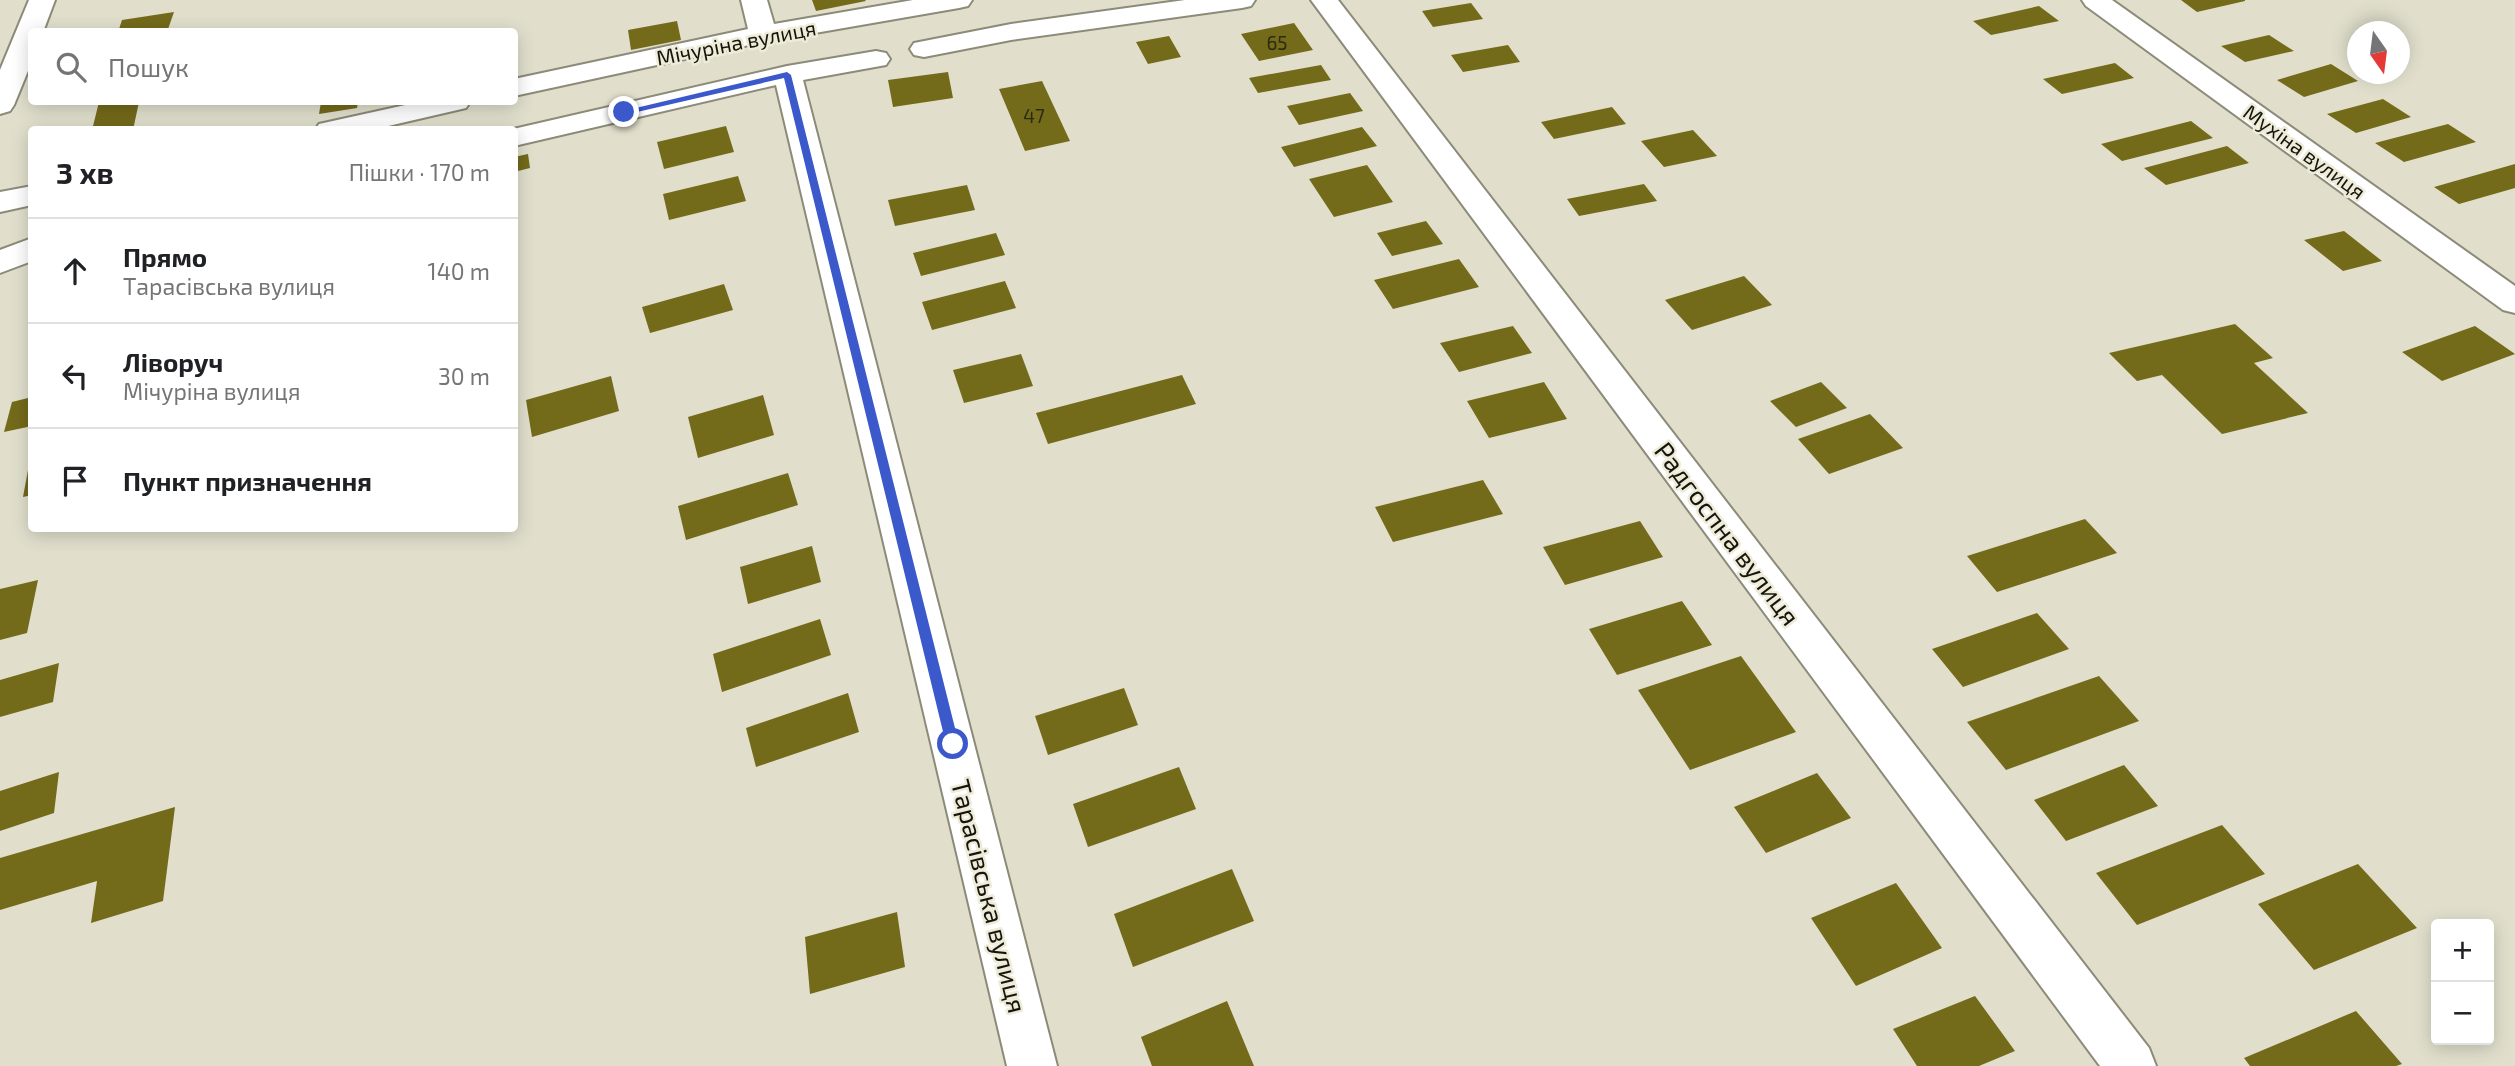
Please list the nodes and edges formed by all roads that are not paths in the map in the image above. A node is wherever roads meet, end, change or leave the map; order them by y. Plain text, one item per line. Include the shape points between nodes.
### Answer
1 (42, 0) edge
2 (754, 0) edge
3 (959, 0) edge
4 (1242, 0) edge
5 (1324, 0) edge
6 (2095, 0) edge
7 (31, 28) edge
8 (763, 34) junction
9 (28, 35) edge
10 (924, 49) dead end
11 (876, 59) dead end
12 (787, 75) junction
13 (518, 88) edge
14 (0, 105) edge
15 (442, 105) edge
16 (347, 126) edge
17 (518, 136) edge
18 (28, 196) edge
19 (0, 202) edge
20 (28, 250) edge
21 (0, 262) edge
22 (2515, 302) edge
23 (1032, 1066) edge
24 (2131, 1066) edge

1 - 7 street
2 - 8 street
3 - 8 street, Мічуріна вулиця
4 - 10 street via 1011,32
5 - 24 street, Радгоспна вулиця
6 - 22 street, Мухіна вулиця
8 - 13 street, Мічуріна вулиця
9 - 14 street
11 - 12 street, Мічуріна вулиця
12 - 17 street, Мічуріна вулиця
12 - 23 street, Тарасівська вулиця
15 - 16 street
18 - 19 street
20 - 21 street

